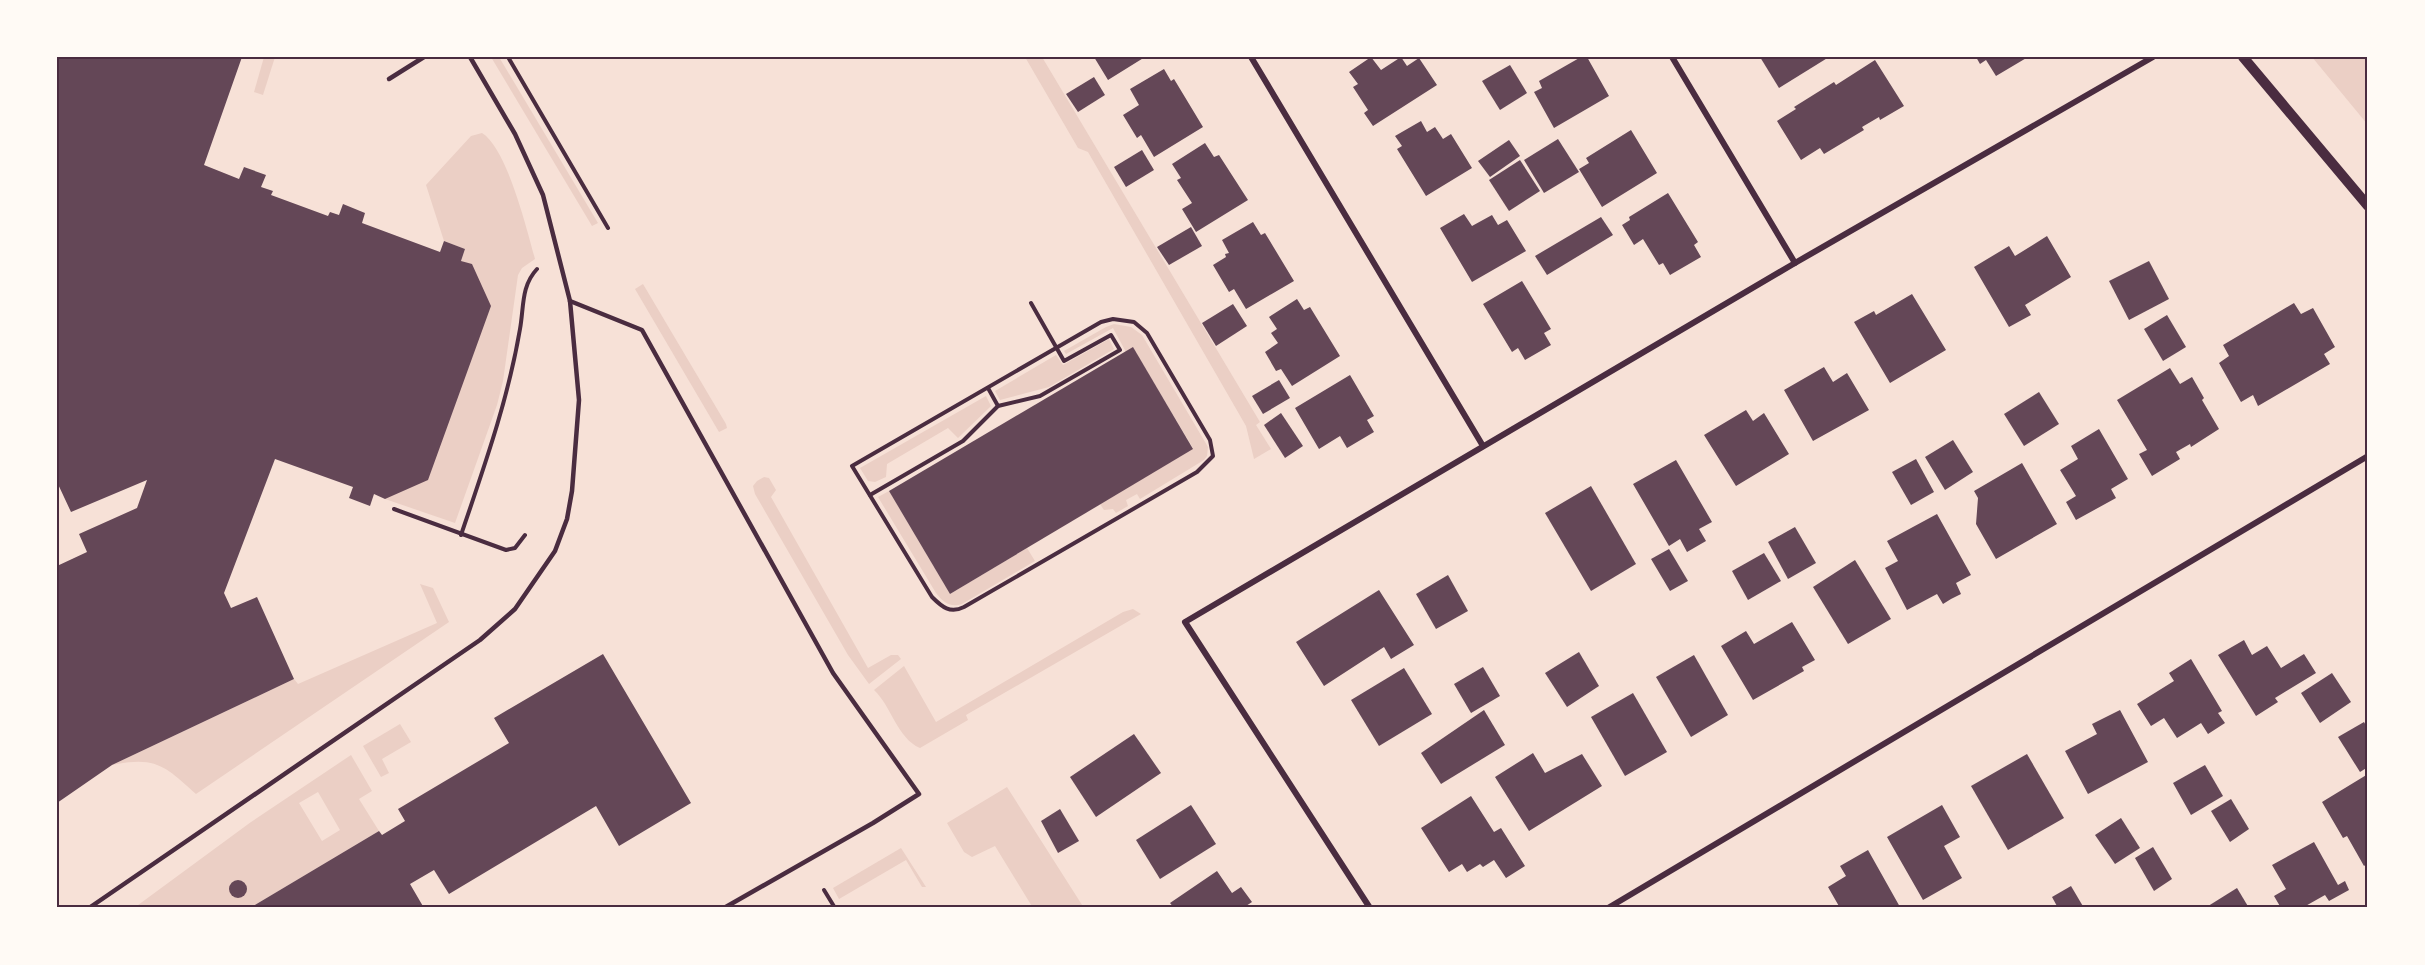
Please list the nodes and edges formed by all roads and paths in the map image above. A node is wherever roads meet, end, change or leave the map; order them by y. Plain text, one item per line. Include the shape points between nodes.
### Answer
1 (424, 57) edge
2 (470, 57) edge
3 (508, 57) edge
4 (1251, 57) edge
5 (1671, 57) edge
6 (2153, 57) edge
7 (2243, 57) edge
8 (389, 79) dead end
9 (2368, 206) edge
10 (608, 228) dead end
11 (1795, 263) junction
12 (538, 268) dead end
13 (570, 301) junction
14 (1031, 303) dead end
15 (1056, 349) junction
16 (988, 388) junction
17 (998, 406) junction
18 (1482, 446) junction
19 (2368, 456) edge
20 (870, 495) junction
21 (393, 509) dead end
22 (461, 535) junction
23 (525, 535) dead end
24 (824, 890) dead end
25 (89, 908) edge
26 (724, 908) edge
27 (835, 908) edge
28 (1370, 908) edge
29 (1608, 908) edge

1 - 8 lane
2 - 13 lane via 515,134 543,195
3 - 10 path
4 - 18 street
5 - 11 street
6 - 11 street
7 - 9 street
11 - 18 street
12 - 22 path via 525,287 505,404
13 - 25 lane via 579,400 572,491 555,551 515,609 480,640
13 - 26 lane via 642,330 833,673 919,794
14 - 15 path
15 - 16 path
15 - 17 path via 1064,361 1111,335 1120,350 1040,396
15 - 20 path via 1101,322 1126,320 1142,327 1210,440 1213,456 1197,472 957,611 944,608 932,597
16 - 17 path
16 - 20 path via 852,466
17 - 20 path via 963,441
18 - 28 street via 1185,622
19 - 29 street
21 - 22 path
22 - 23 path via 506,550 515,548
24 - 27 path

